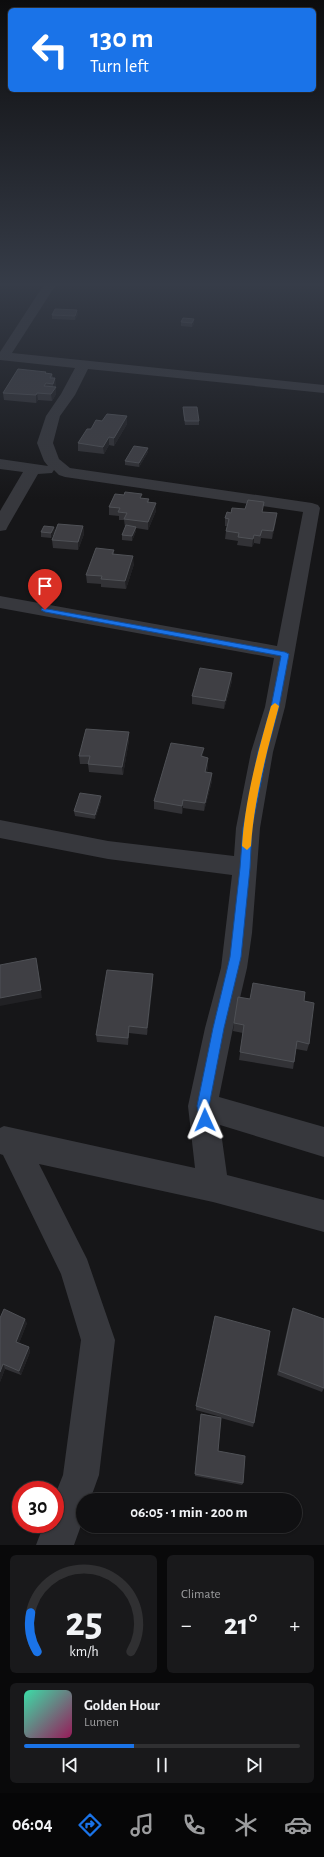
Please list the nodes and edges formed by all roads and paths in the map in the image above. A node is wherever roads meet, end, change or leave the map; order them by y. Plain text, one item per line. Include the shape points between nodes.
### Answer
1 (2, 356) edge
2 (84, 364) junction
3 (324, 389) edge
4 (0, 464) edge
5 (33, 468) junction
6 (65, 472) junction
7 (0, 526) edge
8 (0, 602) edge
9 (285, 654) junction
10 (0, 829) edge
11 (245, 868) junction
12 (203, 1106) junction
13 (7, 1142) edge
14 (324, 1142) edge
15 (213, 1187) junction
16 (324, 1216) edge
17 (55, 1545) edge

1 - 2 street
2 - 3 street
2 - 6 street via 68,395 53,416 45,444 52,461
4 - 5 street
5 - 6 street
5 - 7 street
6 - 9 street via 312,508
8 - 9 street
9 - 11 street via 275,707 262,752 248,828
10 - 11 street via 108,850
11 - 12 street via 234,968 218,1028
12 - 14 street
12 - 15 street
13 - 15 street
13 - 17 street via 76,1270 98,1340 81,1475
15 - 16 street

